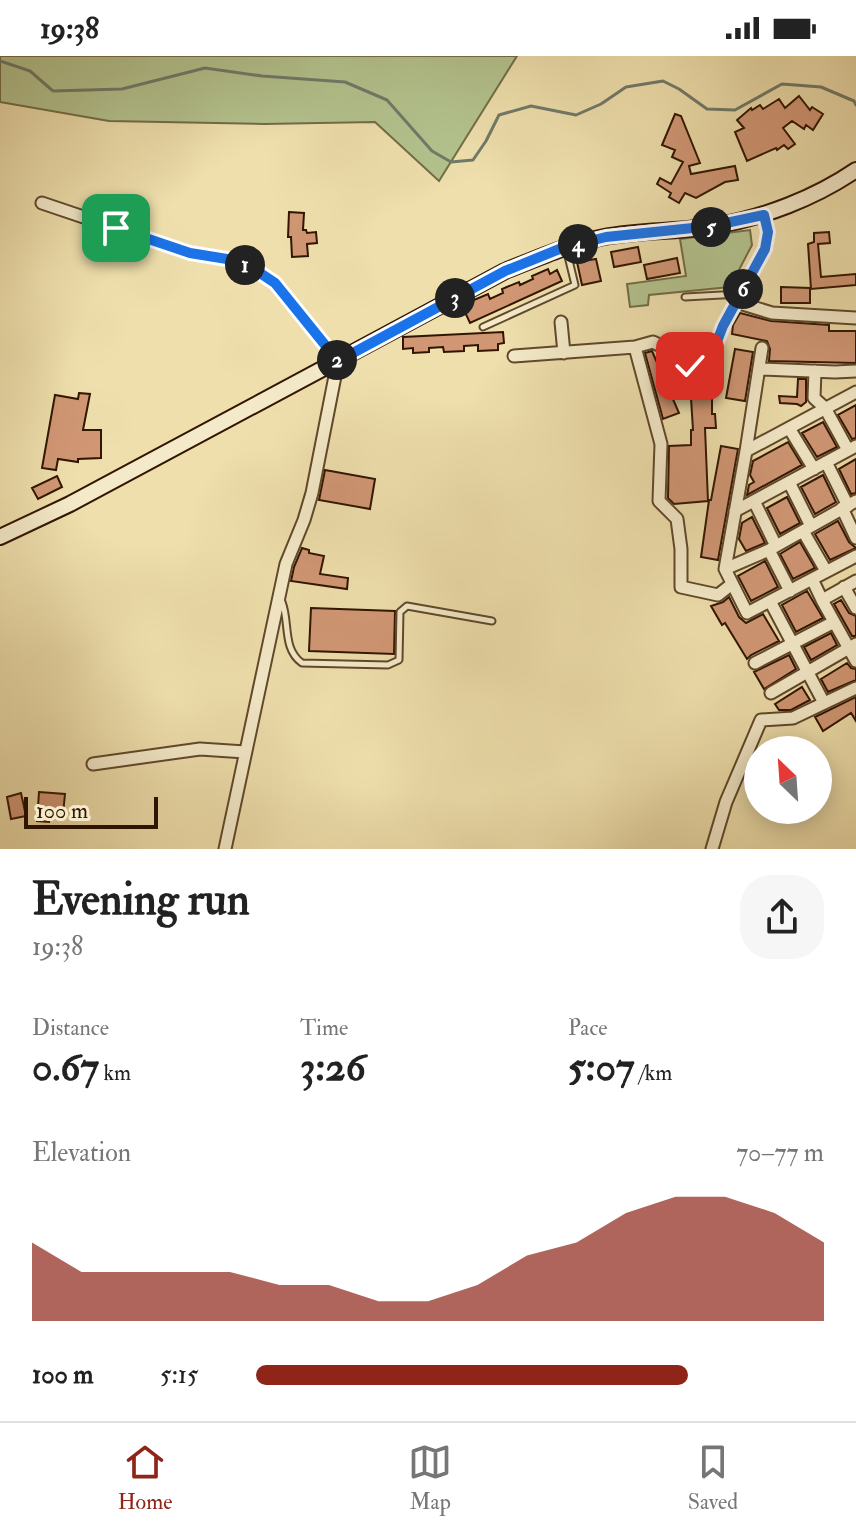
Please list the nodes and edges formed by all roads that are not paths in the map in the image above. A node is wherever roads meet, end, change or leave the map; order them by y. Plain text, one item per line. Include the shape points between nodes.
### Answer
1 (856, 170) edge
2 (42, 203) dead end
3 (764, 215) junction
4 (566, 247) junction
5 (685, 297) dead end
6 (738, 298) junction
7 (856, 318) edge
8 (561, 322) dead end
9 (483, 327) dead end
10 (635, 347) junction
11 (762, 348) dead end
12 (564, 353) junction
13 (514, 356) dead end
14 (338, 361) junction
15 (690, 366) junction
16 (759, 369) junction
17 (815, 371) junction
18 (852, 372) edge
19 (856, 383) edge
20 (695, 390) dead end
21 (856, 392) edge
22 (825, 408) junction
23 (789, 428) junction
24 (852, 448) edge
25 (746, 451) junction
26 (826, 462) junction
27 (814, 469) junction
28 (789, 482) junction
29 (754, 501) junction
30 (848, 505) edge
31 (735, 511) junction
32 (807, 528) junction
33 (0, 537) edge
34 (856, 538) edge
35 (772, 548) junction
36 (856, 556) edge
37 (725, 569) junction
38 (826, 571) junction
39 (812, 579) junction
40 (856, 581) edge
41 (732, 584) junction
42 (844, 587) junction
43 (790, 591) junction
44 (279, 597) junction
45 (822, 600) junction
46 (770, 601) junction
47 (856, 608) edge
48 (492, 621) dead end
49 (834, 622) junction
50 (793, 644) junction
51 (852, 646) edge
52 (856, 661) edge
53 (755, 663) dead end
54 (808, 671) junction
55 (856, 688) edge
56 (771, 693) dead end
57 (824, 703) junction
58 (245, 752) junction
59 (93, 764) dead end
60 (225, 849) edge
61 (712, 849) edge

1 - 3 main road
2 - 14 street via 190,253 233,260 260,273 275,283
3 - 4 main road
3 - 6 street via 765,249
4 - 9 lane via 575,285
4 - 14 main road via 505,271
5 - 6 lane
6 - 7 street via 772,313
6 - 15 street via 709,362
8 - 12 street
10 - 12 street
10 - 15 street via 653,342 667,349 675,365
10 - 41 street via 661,444 659,501 677,519 681,587 718,595
11 - 16 street
12 - 13 street
14 - 33 main road
14 - 44 street via 312,493
15 - 20 street
16 - 17 street
16 - 25 street
17 - 18 street
17 - 22 street via 814,398
18 - 19 street
21 - 22 street
22 - 23 street
22 - 24 street
23 - 25 street
23 - 27 street
24 - 26 street
25 - 31 street
26 - 27 street
26 - 30 street
27 - 28 street
28 - 29 street
28 - 32 street
29 - 31 street
29 - 35 street
30 - 32 street
30 - 34 street
31 - 37 street
32 - 35 street
32 - 38 street
35 - 37 street
35 - 43 street
36 - 38 street
37 - 41 street
38 - 39 street
39 - 43 street
39 - 45 street
40 - 42 street
41 - 46 street via 747,613
42 - 45 street
42 - 47 street
43 - 46 street
44 - 48 lane via 289,646 302,663 396,663 400,612 407,606
44 - 58 street
45 - 49 street
46 - 50 street
49 - 50 street
49 - 51 street
50 - 53 street
50 - 54 street
51 - 52 street
51 - 54 street
54 - 56 street
54 - 57 street
55 - 57 street
57 - 61 street via 793,718 761,720
58 - 59 street via 200,749
58 - 60 street

